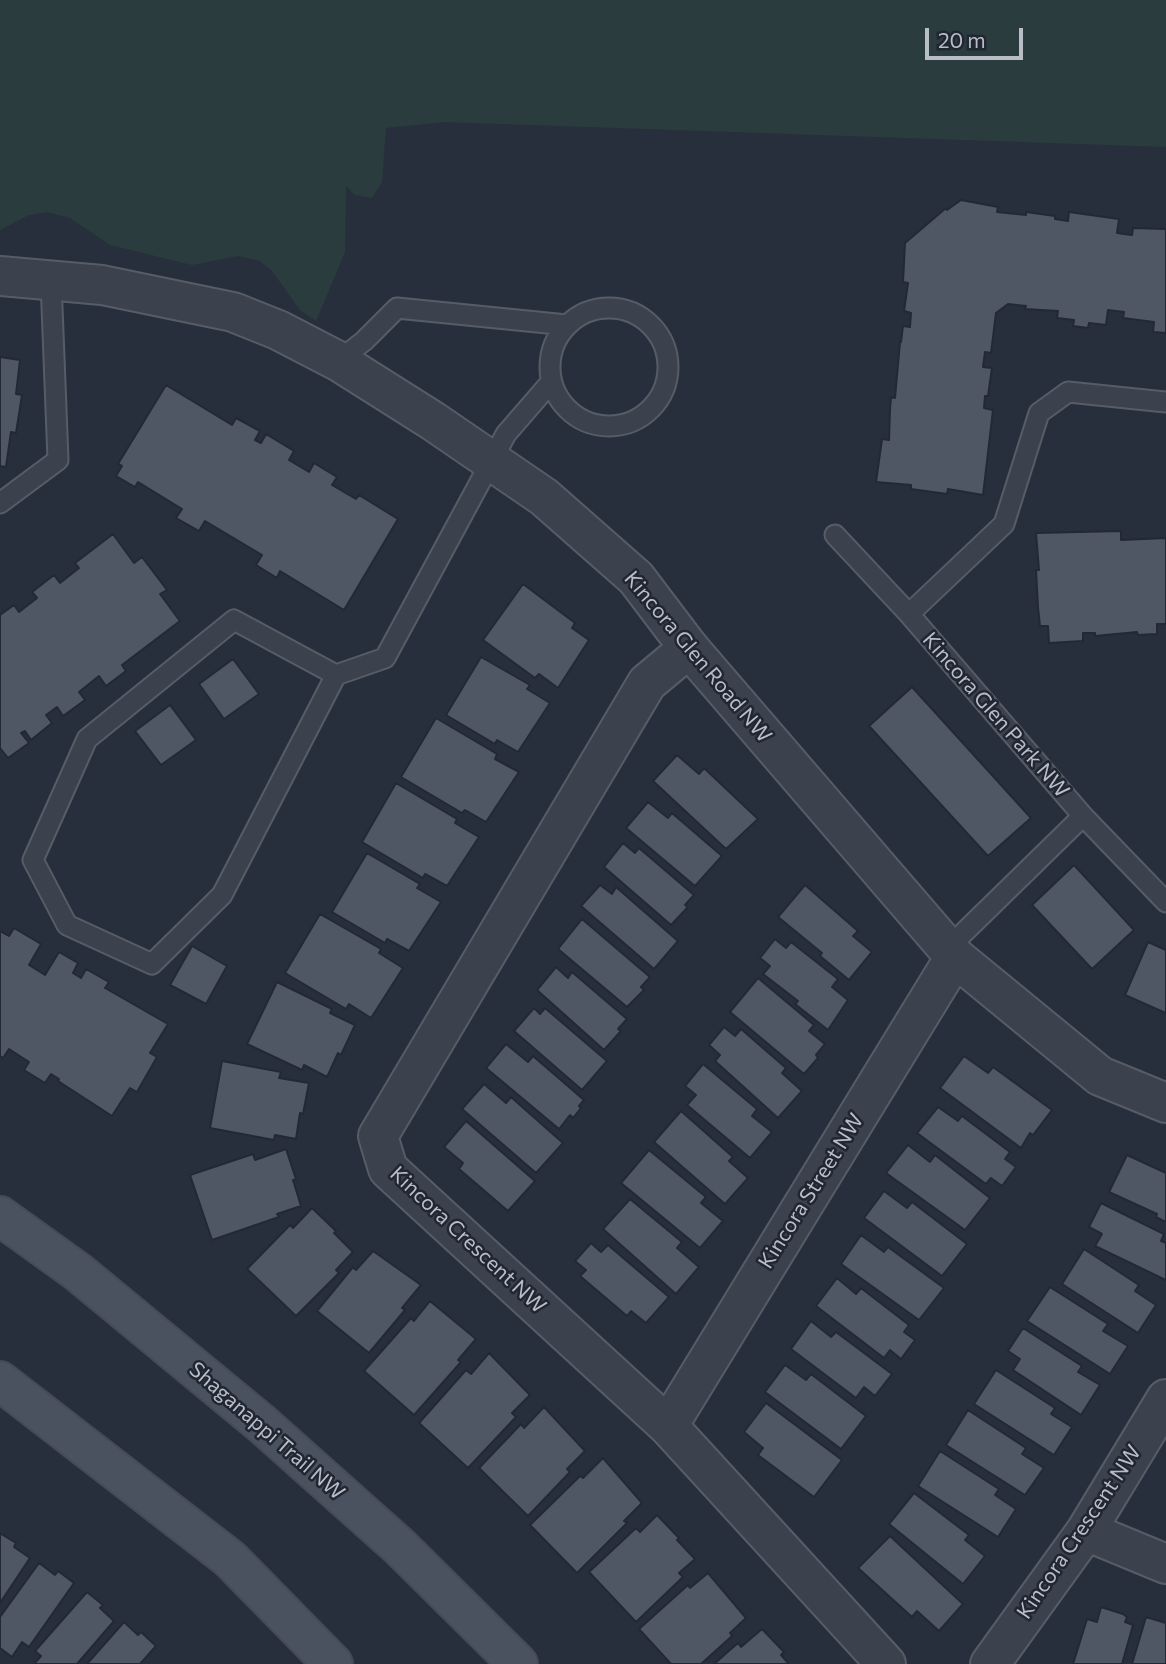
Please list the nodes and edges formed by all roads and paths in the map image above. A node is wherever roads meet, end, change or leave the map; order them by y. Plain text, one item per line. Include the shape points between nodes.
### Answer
1 (0, 276) edge
2 (51, 281) junction
3 (567, 325) junction
4 (338, 361) junction
5 (551, 382) junction
6 (1166, 402) edge
7 (493, 462) junction
8 (0, 503) edge
9 (835, 535) dead end
10 (909, 614) junction
11 (689, 648) junction
12 (335, 675) junction
13 (1083, 816) junction
14 (1166, 902) edge
15 (952, 952) junction
16 (1166, 1103) edge
17 (0, 1216) edge
18 (0, 1381) edge
19 (1166, 1399) edge
20 (668, 1426) junction
21 (1086, 1531) junction
22 (1166, 1564) edge
23 (333, 1664) edge
24 (518, 1664) edge
25 (886, 1664) edge
26 (990, 1664) edge

1 - 2 street, Kincora Glen Road NW
2 - 4 street, Kincora Glen Road NW via 102,285 233,312
2 - 8 lane via 58,460
3 - 4 lane via 397,308
3 - 5 lane via 549,362
3 - 5 lane via 600,308 637,314 662,340 668,377 650,410 634,422 613,426 593,425 574,416
4 - 7 street, Kincora Glen Road NW
5 - 7 lane via 506,434
6 - 10 lane, Kincora Glen Park NW via 1068,392 1039,413 1004,524
7 - 11 street, Kincora Glen Road NW via 544,497 636,578
7 - 12 lane via 385,658
9 - 10 lane, Kincora Glen Park NW
10 - 13 lane, Kincora Glen Park NW
11 - 15 street, Kincora Glen Road NW
11 - 20 street, Kincora Crescent NW via 647,683 378,1136 388,1170
12 - 12 lane via 234,620 87,739 33,860 67,925 152,964 222,895
13 - 14 lane, Kincora Glen Park NW
13 - 15 lane, Kincora Glen Park NW
15 - 16 street, Kincora Glen Road NW via 1100,1076
15 - 20 street, Kincora Street NW
17 - 24 main road, Shaganappi Trail NW via 78,1272 262,1424 400,1547
18 - 23 main road via 230,1559
19 - 21 street, Kincora Crescent NW
20 - 25 street, Kincora Crescent NW
21 - 22 street
21 - 26 street, Kincora Crescent NW

